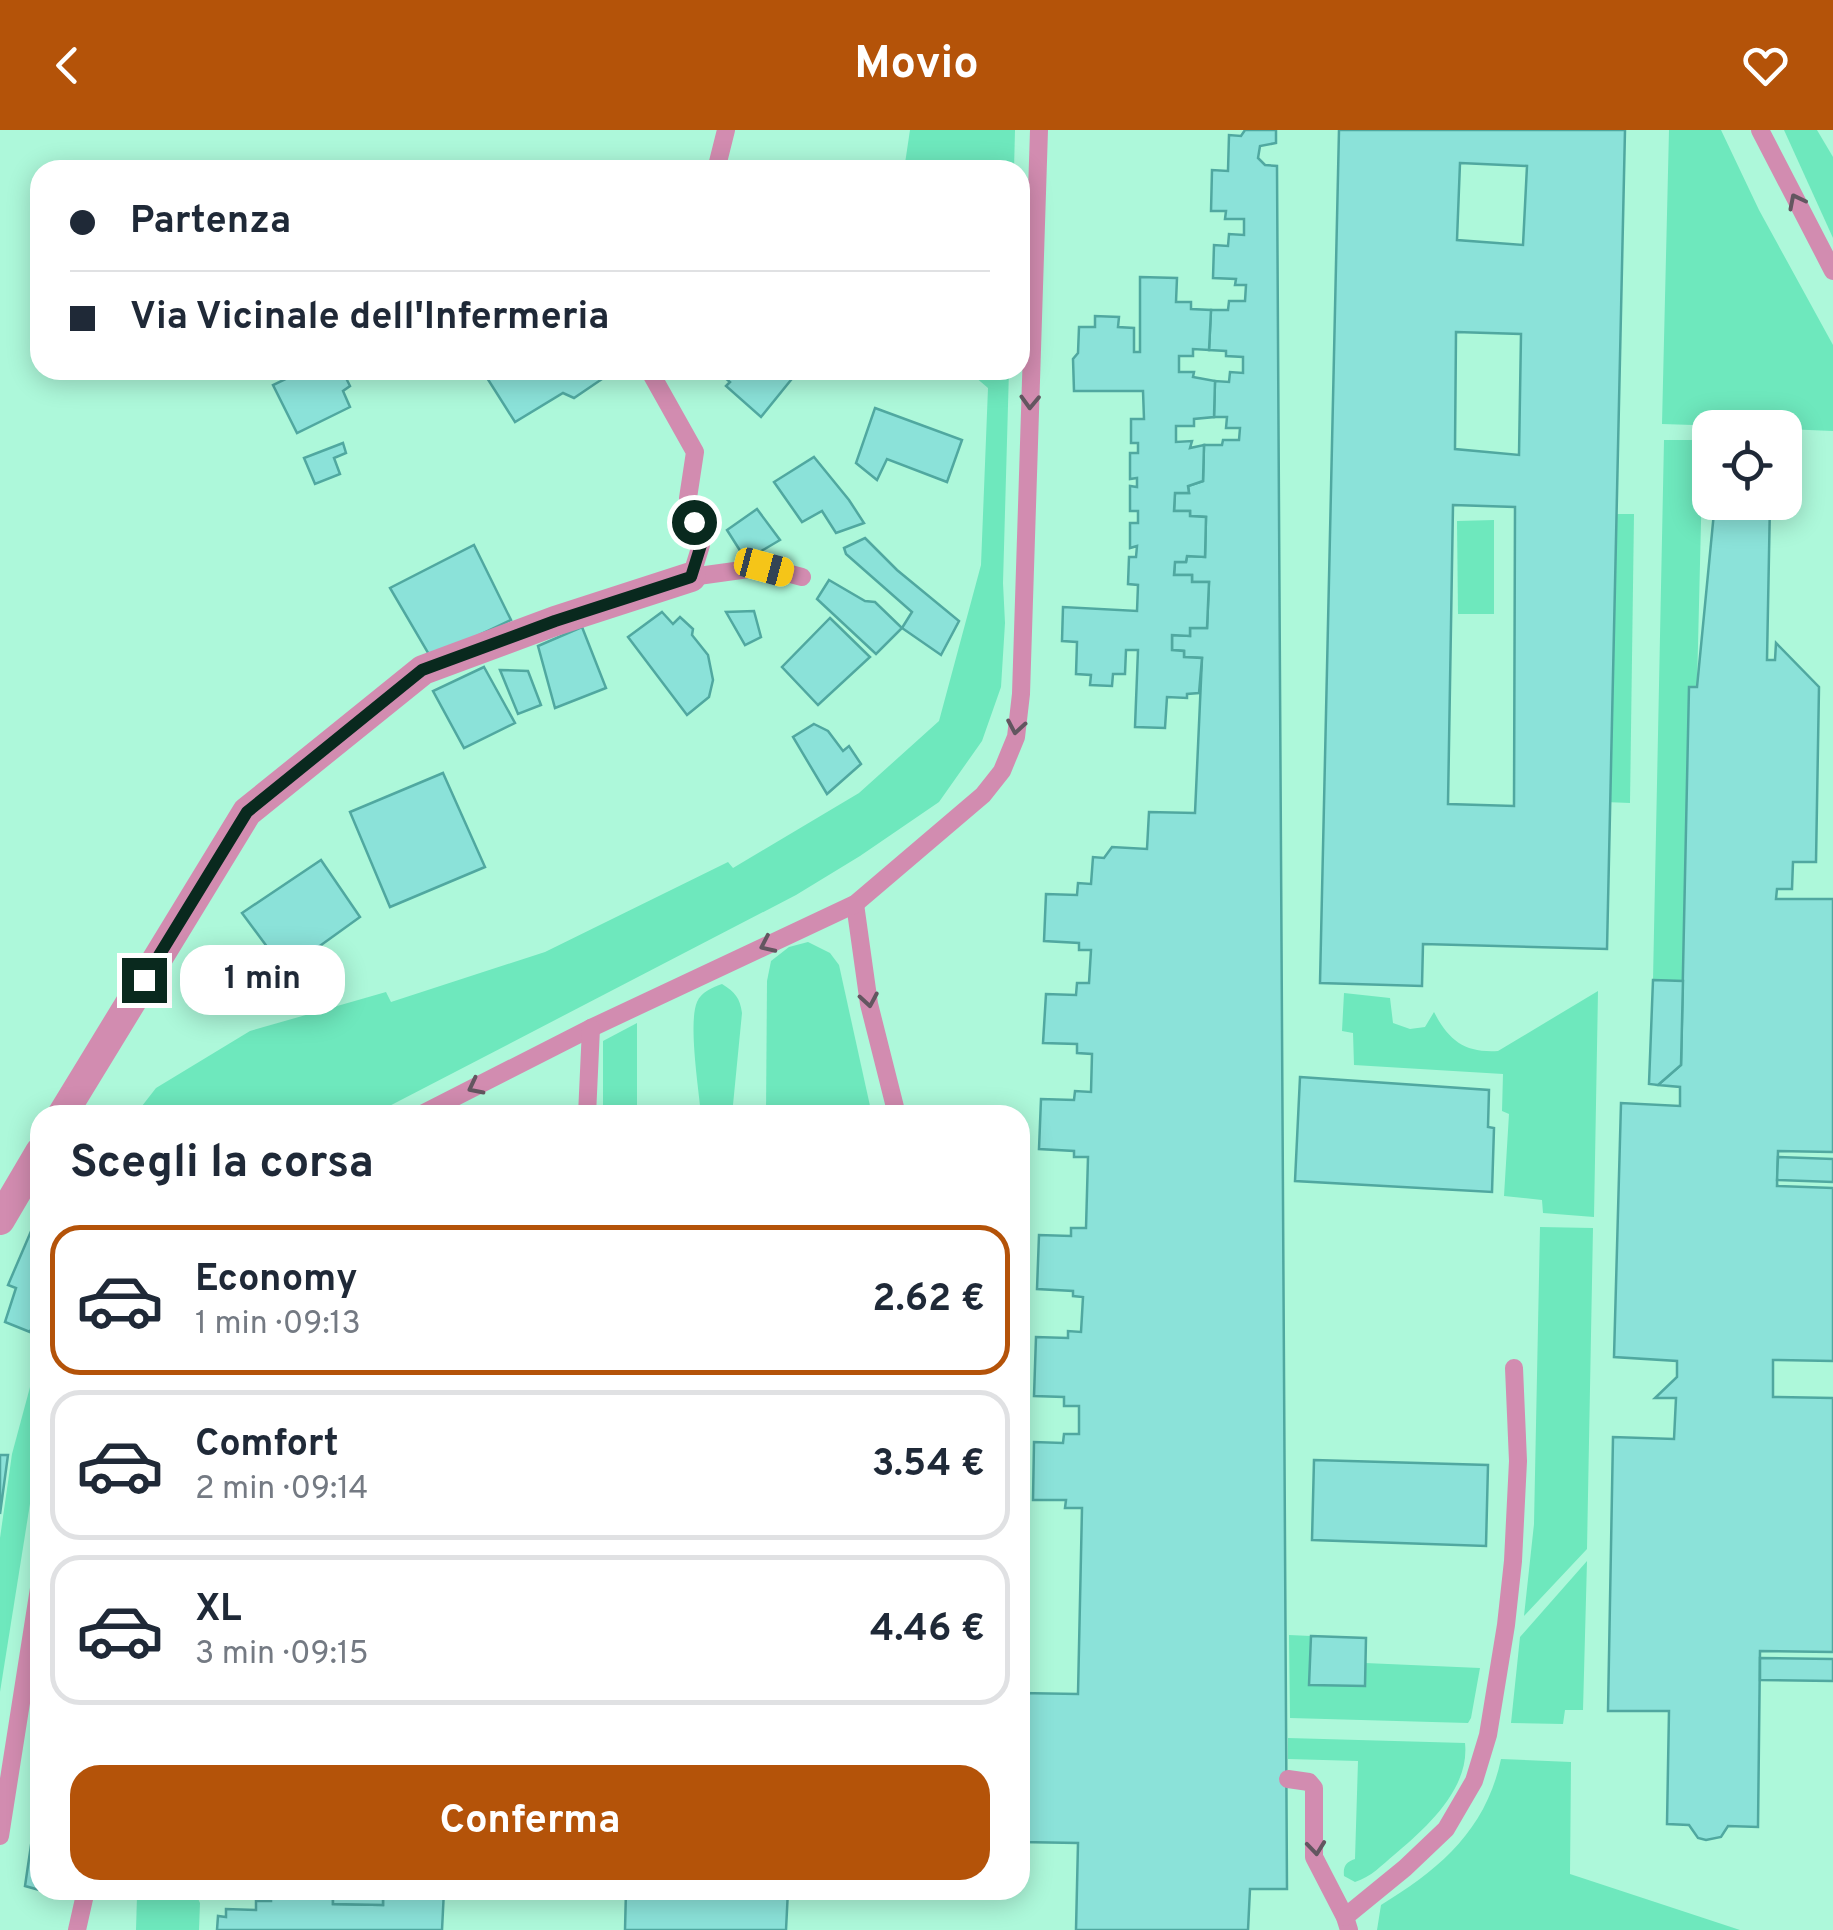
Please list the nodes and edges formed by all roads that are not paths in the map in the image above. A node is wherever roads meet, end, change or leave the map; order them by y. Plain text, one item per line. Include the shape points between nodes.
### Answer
1 (726, 130) edge
2 (1039, 130) edge
3 (1760, 130) edge
4 (718, 160) edge
5 (1833, 272) edge
6 (655, 380) edge
7 (691, 577) junction
8 (802, 578) dead end
9 (855, 904) junction
10 (591, 1028) junction
11 (68, 1105) edge
12 (440, 1105) edge
13 (587, 1105) edge
14 (894, 1105) edge
15 (30, 1169) edge
16 (0, 1220) edge
17 (1514, 1368) dead end
18 (30, 1646) edge
19 (1288, 1779) dead end
20 (0, 1836) edge
21 (84, 1900) edge
22 (1347, 1923) edge
23 (76, 1930) edge

1 - 4 lane
2 -> 9 lane via 1016,738 983,796
5 -> 3 lane
6 - 7 lane via 696,452 688,498 701,545
7 - 8 lane via 764,567
7 - 11 street via 422,670 247,812
9 -> 10 lane
9 -> 14 lane via 868,1004
10 -> 12 lane
10 - 13 lane
15 - 16 street
17 - 22 lane via 1513,1561 1488,1735 1474,1781 1446,1829
18 - 20 lane
19 -> 22 lane via 1314,1788 1314,1857
21 - 23 lane

